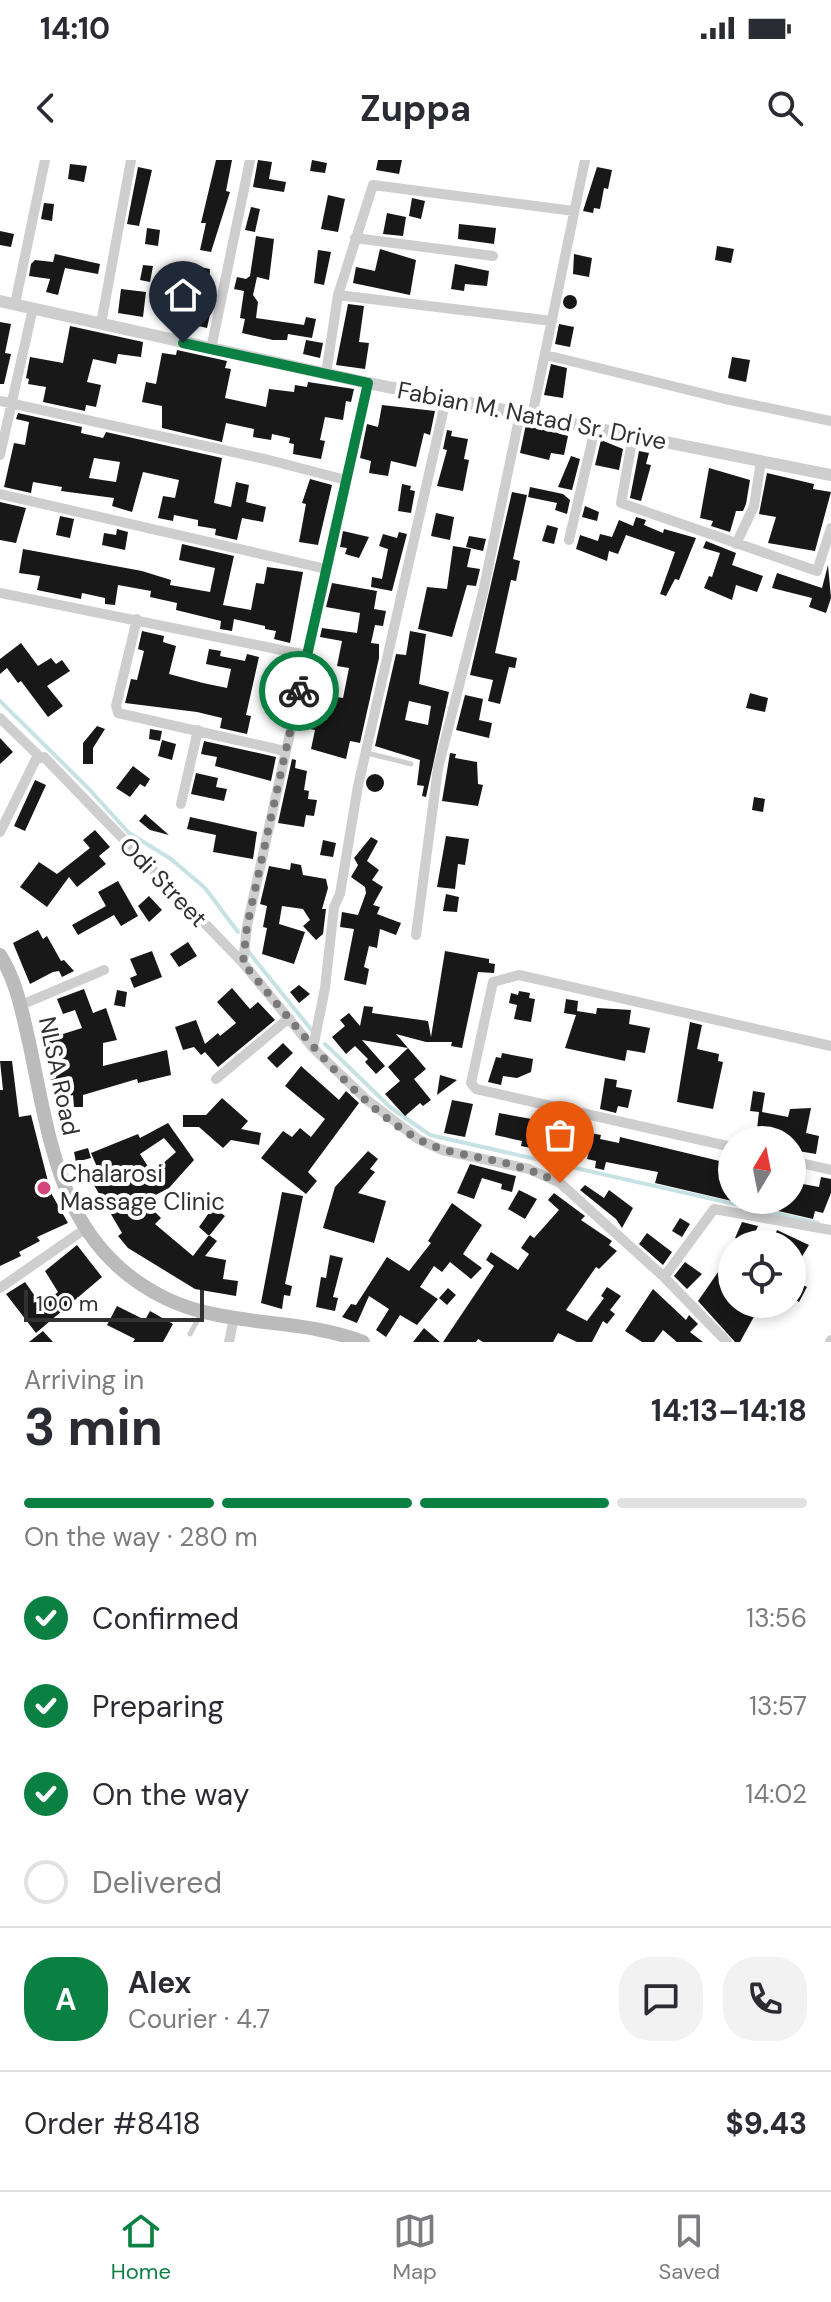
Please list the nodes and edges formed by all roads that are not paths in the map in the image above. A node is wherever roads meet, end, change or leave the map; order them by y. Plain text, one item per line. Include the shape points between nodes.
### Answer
1 (45, 160) edge
2 (131, 160) edge
3 (250, 160) edge
4 (585, 160) edge
5 (574, 211) junction
6 (355, 238) junction
7 (493, 256) dead end
8 (338, 295) junction
9 (0, 301) edge
10 (15, 304) junction
11 (33, 308) junction
12 (552, 321) junction
13 (101, 324) junction
14 (211, 349) junction
15 (546, 355) junction
16 (326, 374) junction
17 (368, 383) junction
18 (446, 399) junction
19 (0, 401) edge
20 (12, 403) junction
21 (526, 415) junction
22 (831, 421) edge
23 (595, 429) junction
24 (633, 436) junction
25 (0, 455) edge
26 (761, 461) junction
27 (831, 475) edge
28 (346, 480) junction
29 (0, 494) edge
30 (831, 528) edge
31 (569, 540) dead end
32 (736, 544) junction
33 (326, 569) junction
34 (0, 593) edge
35 (137, 619) junction
36 (306, 655) junction
37 (0, 718) edge
38 (198, 730) junction
39 (285, 751) junction
40 (367, 753) junction
41 (39, 756) junction
42 (411, 764) dead end
43 (181, 804) dead end
44 (0, 832) edge
45 (416, 935) dead end
46 (0, 955) edge
47 (243, 963) junction
48 (104, 970) dead end
49 (21, 1005) junction
50 (289, 1018) junction
51 (831, 1046) edge
52 (313, 1048) junction
53 (216, 1079) dead end
54 (718, 1144) edge
55 (806, 1164) edge
56 (831, 1169) edge
57 (85, 1229) junction
58 (831, 1230) edge
59 (664, 1277) junction
60 (0, 1288) edge
61 (203, 1312) junction
62 (234, 1318) junction
63 (190, 1334) dead end
64 (229, 1342) edge
65 (363, 1342) edge
66 (727, 1342) edge

1 - 10 street
2 - 13 street
3 - 14 street
4 - 5 street
5 - 6 street via 373,185
5 - 12 street
6 - 7 street
6 - 8 street
8 - 12 street
8 - 16 street
9 - 10 street, Fabian M. Natad Sr. Drive
10 - 11 street, Fabian M. Natad Sr. Drive
11 - 13 street, Fabian M. Natad Sr. Drive
11 - 20 street
12 - 15 street
13 - 14 street, Fabian M. Natad Sr. Drive
14 - 16 street, Fabian M. Natad Sr. Drive
15 - 21 street
15 - 22 street
16 - 17 street, Fabian M. Natad Sr. Drive
17 - 18 street, Fabian M. Natad Sr. Drive
17 - 28 street
18 - 21 street, Fabian M. Natad Sr. Drive
18 - 40 street
19 - 20 street
20 - 25 street
20 - 28 street
21 - 23 street, Fabian M. Natad Sr. Drive
21 - 45 street via 438,768
23 - 24 street, Fabian M. Natad Sr. Drive
23 - 31 street
24 - 26 street, Fabian M. Natad Sr. Drive
24 - 32 street via 621,503
26 - 27 street, Fabian M. Natad Sr. Drive
26 - 32 street via 754,506
28 - 33 street
29 - 33 street
30 - 32 street via 817,571
33 - 36 street
34 - 35 street
35 - 36 street
35 - 38 street via 116,711
36 - 39 street
37 - 41 street, Odi Street
38 - 39 street
38 - 43 street
39 - 47 street
40 - 42 lane
40 - 52 street via 334,907
41 - 44 street
41 - 47 street, Odi Street via 52,763
46 - 49 main road, NLSA Road
47 - 50 street, Odi Street
48 - 49 street
49 - 57 main road, NLSA Road via 56,1167
50 - 52 street, Odi Street
50 - 53 street
51 - 54 street via 519,975 493,982 471,1083 476,1089
52 - 59 street, Odi Street via 418,1139 442,1150 529,1169 560,1183
55 - 56 street
57 - 60 street
57 - 61 main road, NLSA Road via 139,1285
58 - 59 street via 714,1209
59 - 66 street, Odi Street
61 - 62 main road, NLSA Road
61 - 63 lane
62 - 64 street
62 - 65 main road, NLSA Road

